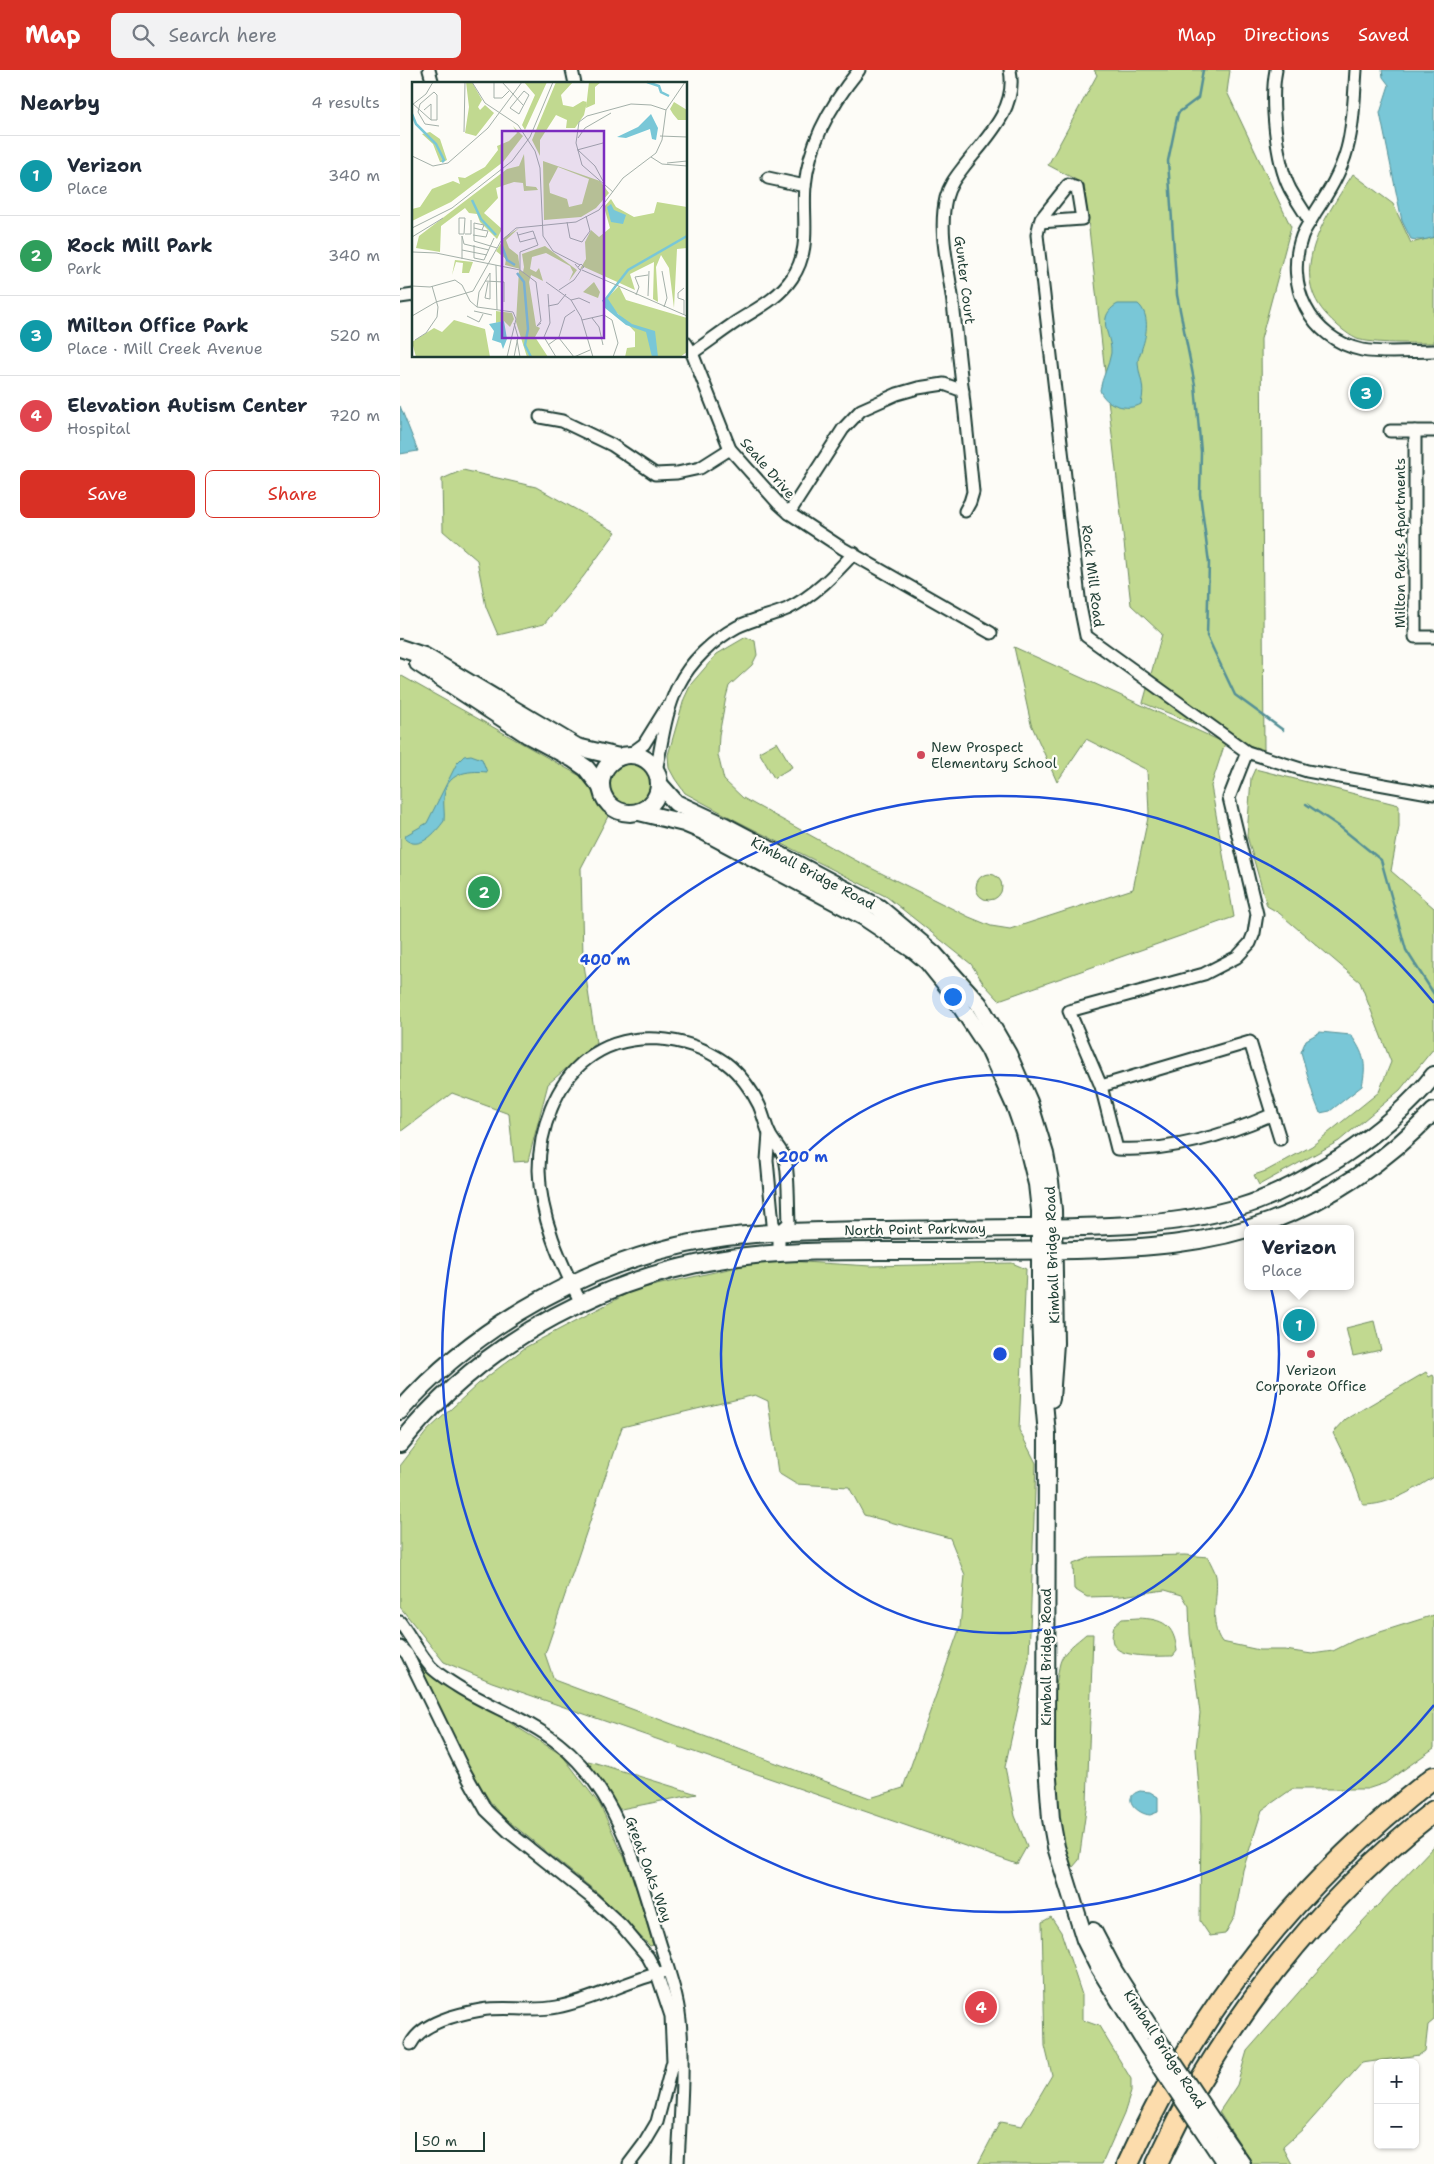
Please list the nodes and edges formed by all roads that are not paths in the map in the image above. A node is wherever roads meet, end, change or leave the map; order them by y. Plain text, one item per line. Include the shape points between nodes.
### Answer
1 (859, 70) edge
2 (1010, 70) edge
3 (1276, 70) edge
4 (1356, 70) edge
5 (768, 178) dead end
6 (805, 186) junction
7 (1040, 222) dead end
8 (1310, 222) junction
9 (689, 348) edge
10 (1434, 351) edge
11 (963, 391) junction
12 (540, 417) dead end
13 (1415, 430) junction
14 (1434, 430) edge
15 (1390, 431) dead end
16 (730, 449) junction
17 (964, 511) dead end
18 (789, 514) junction
19 (854, 553) junction
20 (992, 633) dead end
21 (1434, 637) edge
22 (400, 649) edge
23 (671, 702) junction
24 (1248, 752) junction
25 (624, 756) junction
26 (658, 778) junction
27 (601, 787) junction
28 (1434, 794) edge
29 (639, 812) junction
30 (1434, 1074) edge
31 (1101, 1086) junction
32 (1434, 1111) edge
33 (1271, 1115) junction
34 (769, 1133) junction
35 (1280, 1139) dead end
36 (1296, 1185) junction
37 (1305, 1207) junction
38 (1259, 1225) edge
39 (1046, 1228) junction
40 (1244, 1229) edge
41 (779, 1232) junction
42 (1046, 1250) junction
43 (779, 1253) junction
44 (572, 1284) junction
45 (581, 1303) junction
46 (400, 1411) edge
47 (400, 1444) edge
48 (400, 1622) edge
49 (400, 1646) edge
50 (1434, 1777) edge
51 (1434, 1811) edge
52 (662, 1972) junction
53 (411, 2044) dead end
54 (1214, 2134) junction
55 (629, 2164) edge
56 (678, 2164) edge
57 (1128, 2164) edge
58 (1157, 2164) edge
59 (1226, 2164) edge
60 (1242, 2164) edge

1 - 6 street via 819,132
2 - 11 street, Gunter Court via 1007,107 950,185 946,199 944,248
3 - 8 street via 1274,106 1280,152 1289,187
4 - 8 street via 1347,149 1337,176
5 - 6 street
6 - 9 street via 806,238 802,258 793,277 758,310
7 - 24 street, Rock Mill Road via 1038,244 1086,636
8 - 10 street via 1296,256 1295,276 1300,296 1314,322 1326,334 1350,347
9 - 16 street, Seale Drive
11 - 17 street, Gunter Court via 973,492
11 - 18 street via 944,384 918,388 861,410 844,429
12 - 16 street via 562,421 612,445 655,474 700,468
13 - 14 street
13 - 15 street
13 - 21 street, Milton Parks Apartments via 1415,636
16 - 18 street, Seale Drive
18 - 19 street, Seale Drive
19 - 20 street
19 - 23 street via 815,592 787,609 738,626 715,642 694,661
22 - 25 street via 424,656 577,747
22 - 27 street via 528,735 573,758
23 - 25 street via 644,744
23 - 26 street
24 - 28 street, Rock Mill Road via 1307,771
24 - 31 street via 1229,798 1257,914 1250,943 1237,957 1204,974 1069,1012
25 - 26 street via 647,760
25 - 27 street via 605,769
26 - 29 street via 658,795
26 - 39 street, Kimball Bridge Road via 676,803 878,907 949,969 979,1004 1008,1054 1029,1102 1050,1181
27 - 29 street via 606,801 617,810
29 - 39 street, Kimball Bridge Road via 703,831 864,917 927,961 966,1011 1006,1083 1031,1157
30 - 36 street, North Point Parkway via 1416,1096 1379,1130
31 - 33 street via 1117,1149 1169,1147 1237,1130
31 - 33 street via 1250,1042
32 - 37 street, North Point Parkway via 1383,1158
33 - 35 street
34 - 41 street via 767,1160 773,1224
34 - 41 street via 785,1158 789,1223
34 - 44 street via 758,1103 742,1079 726,1064 694,1047 671,1040 640,1039 622,1042 588,1058 566,1081 558,1096 546,1122 540,1151 539,1171 546,1219 554,1247
36 - 37 street
36 - 39 street, North Point Parkway via 1205,1216 1130,1225
37 - 38 street, North Point Parkway
39 - 41 street, North Point Parkway
39 - 42 street, Kimball Bridge Road
40 - 42 street, North Point Parkway via 1200,1241 1154,1247
41 - 43 street
41 - 44 street, North Point Parkway via 710,1240 664,1250
42 - 43 street, North Point Parkway
42 - 54 street, Kimball Bridge Road, bridge via 1054,1384 1047,1434 1046,1762 1056,1847 1066,1878 1151,2040
43 - 45 street, North Point Parkway via 721,1259 679,1268
44 - 45 street
44 - 46 street, North Point Parkway via 521,1312 480,1340 429,1381
45 - 47 street, North Point Parkway via 522,1335 477,1367 426,1413
48 - 52 street, Great Oaks Way via 430,1666 473,1696 504,1710 558,1744 578,1762 599,1790 618,1823 642,1887
49 - 52 street, Great Oaks Way via 486,1810 593,1899 622,1926
50 - 57 highway via 1329,1867 1248,1961 1181,2059
51 - 58 highway via 1346,1889 1272,1974 1200,2081
52 - 53 street via 558,2007 482,2010 453,2016 429,2026 416,2035
52 - 55 street, Great Oaks Way via 671,2016 673,2061 657,2122
52 - 56 street, Great Oaks Way via 680,2018 683,2050
54 - 59 street, Kimball Bridge Road
54 - 60 street, Kimball Bridge Road

